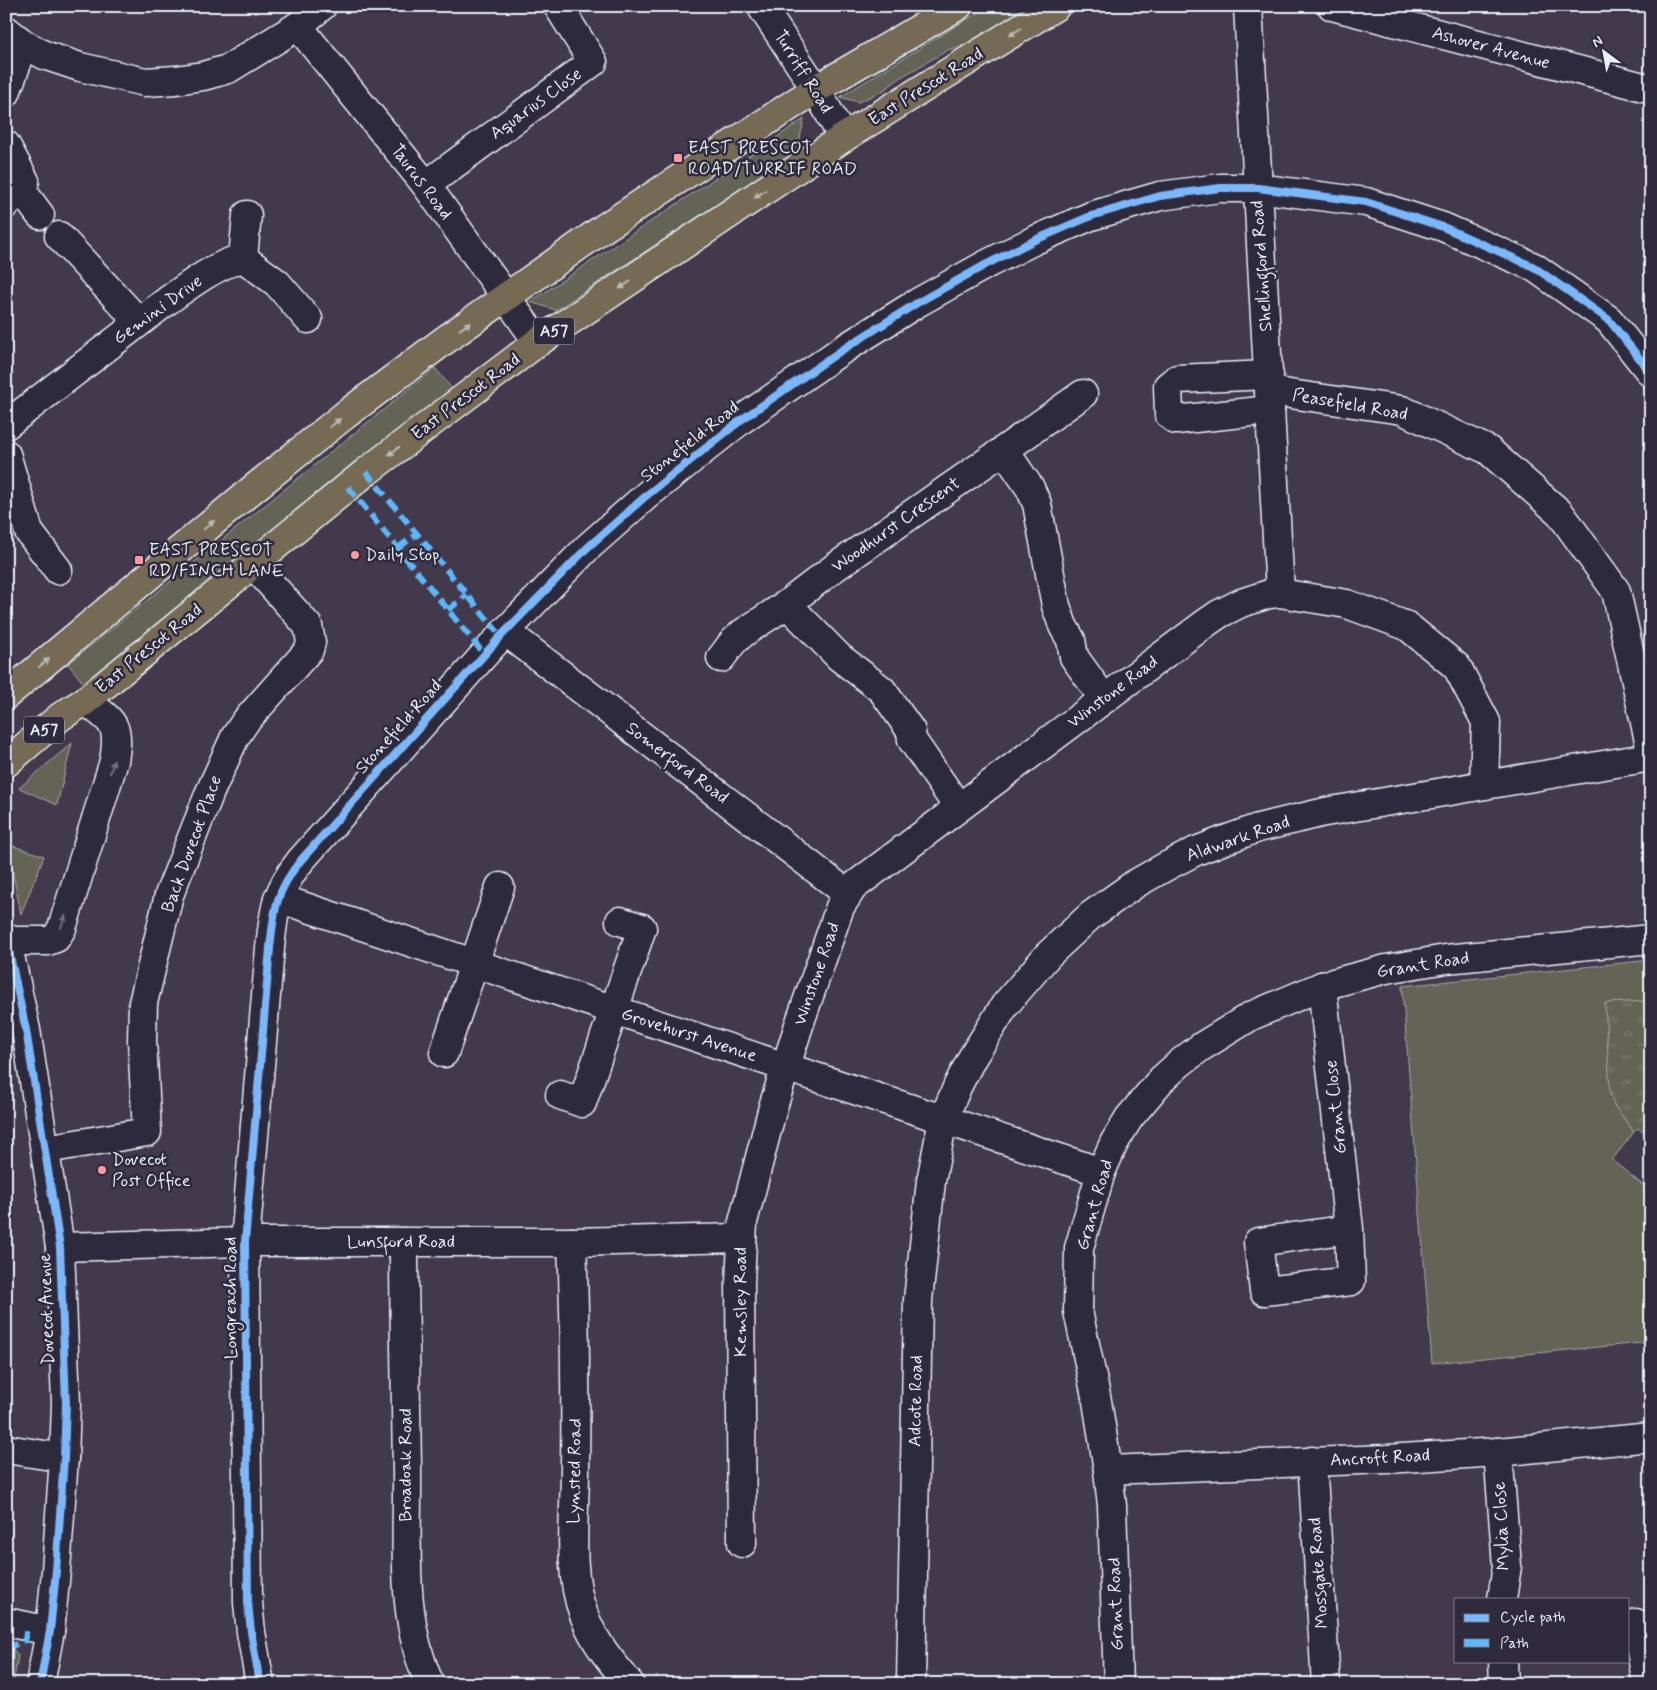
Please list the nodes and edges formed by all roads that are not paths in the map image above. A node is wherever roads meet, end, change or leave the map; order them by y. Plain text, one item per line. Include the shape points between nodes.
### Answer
1 (322, 6) edge
2 (558, 6) edge
3 (761, 6) edge
4 (958, 6) edge
5 (1056, 6) edge
6 (1248, 6) edge
7 (1332, 6) edge
8 (298, 26) junction
9 (15, 37) edge
10 (816, 89) junction
11 (1651, 89) edge
12 (6, 93) edge
13 (843, 138) junction
14 (6, 145) edge
15 (426, 185) junction
16 (1258, 188) junction
17 (13, 196) edge
18 (40, 215) dead end
19 (247, 215) dead end
20 (59, 236) dead end
21 (243, 258) junction
22 (507, 298) junction
23 (308, 318) dead end
24 (139, 322) junction
25 (538, 342) junction
26 (1651, 373) edge
27 (1270, 392) junction
28 (1083, 394) dead end
29 (6, 425) edge
30 (1004, 450) junction
31 (6, 454) edge
32 (253, 564) junction
33 (58, 570) dead end
34 (1280, 593) junction
35 (787, 604) junction
36 (505, 632) junction
37 (721, 658) dead end
38 (6, 695) edge
39 (1104, 699) junction
40 (85, 701) junction
41 (1651, 750) edge
42 (1651, 757) edge
43 (6, 763) edge
44 (1484, 785) junction
45 (958, 807) junction
46 (500, 887) dead end
47 (848, 894) junction
48 (276, 905) junction
49 (620, 921) dead end
50 (7, 939) edge
51 (1651, 939) edge
52 (474, 963) junction
53 (1322, 986) junction
54 (615, 1010) junction
55 (444, 1054) dead end
56 (785, 1067) junction
57 (560, 1095) dead end
58 (943, 1120) junction
59 (46, 1149) junction
60 (1101, 1172) junction
61 (1349, 1229) dead end
62 (742, 1238) junction
63 (245, 1242) junction
64 (404, 1242) junction
65 (572, 1242) junction
66 (60, 1247) junction
67 (1651, 1437) edge
68 (6, 1448) edge
69 (1498, 1452) junction
70 (64, 1458) junction
71 (1312, 1461) junction
72 (1108, 1470) junction
73 (742, 1544) dead end
74 (1502, 1598) edge
75 (6, 1622) edge
76 (1636, 1623) dead end
77 (50, 1631) junction
78 (1503, 1662) edge
79 (40, 1684) edge
80 (260, 1684) edge
81 (430, 1684) edge
82 (630, 1684) edge
83 (911, 1684) edge
84 (1118, 1684) edge
85 (1326, 1684) edge
86 (1504, 1684) edge
87 (1648, 1684) edge

1 - 8 street
2 - 15 street, Aquarius Close via 593,62
3 - 10 street, Turriff Road
4 - 10 highway
5 -> 13 highway, East Prescot Road / A57
6 - 16 street, Shellingford Road
7 - 11 street, Ashover Avenue
8 - 9 street via 228,69 203,76 144,82 44,55
8 - 15 street, Taurus Road
9 - 12 street
10 - 13 street, Turriff Road
10 - 22 highway via 604,228
13 -> 25 highway, East Prescot Road / A57
14 - 17 street via 25,181
15 - 22 street, Taurus Road
16 - 26 street, Stonefield Road via 1366,202 1443,227 1534,267 1609,320
16 - 27 street, Shellingford Road
16 - 36 street, Stonefield Road via 1182,192 1098,214 1034,240 917,303 809,372 715,440 588,548
17 - 18 street
19 - 21 street
20 - 24 street
21 - 23 street via 278,283
21 - 24 street, Gemini Drive via 195,281
22 - 25 street, Taurus Road
38 -> 22 highway via 337,421
24 - 29 street, Gemini Drive
25 -> 32 highway, East Prescot Road / A57 via 374,466
27 - 34 street, Shellingford Road
27 - 41 street, Peasefield Road via 1402,410 1488,450 1560,513 1616,591
28 - 30 street, Woodhurst Crescent
30 - 35 street, Woodhurst Crescent
30 - 39 street via 1037,504 1056,606 1071,640 1074,657
31 - 33 street via 29,532
32 - 40 highway, East Prescot Road / A57
32 - 59 street, Back Dovecot Place via 308,626 311,642 309,650 235,737 170,895 143,1003 146,1132
34 - 39 street, Winstone Road via 1255,598 1219,614
34 - 44 street, Winstone Road via 1347,604 1406,626 1457,667 1486,722
35 - 37 street, Woodhurst Crescent via 743,633
35 - 45 street via 839,657 882,690 911,730 912,740
36 - 47 street, Somerford Road
36 - 48 street, Stonefield Road via 301,860
39 - 45 street, Winstone Road
40 - 43 highway, East Prescot Road / A57 via 60,717
50 -> 40 street via 48,941 56,938 62,928 118,740 112,725
42 - 44 street, Aldwark Road
44 - 58 street, Aldwark Road via 1325,812 1258,828 1196,851 1136,884 1071,933 1025,980 972,1058
45 - 47 street, Winstone Road via 860,881
46 - 52 street
47 - 56 street, Winstone Road via 840,908
48 - 52 street, Grovehurst Avenue
48 - 63 street, Longreach Road
49 - 54 street via 642,928
50 - 59 street, Dovecot Avenue
51 - 53 street, Grant Road via 1446,959 1386,969
52 - 54 street, Grovehurst Avenue
52 - 55 street
53 - 60 street, Grant Road via 1251,1016 1180,1063 1144,1098 1129,1118
53 - 61 street, Grant Close
54 - 56 street, Grovehurst Avenue
54 - 57 street via 582,1103
56 - 58 street, Grovehurst Avenue
56 - 62 street, Kemsley Road via 748,1202
58 - 60 street, Grovehurst Avenue
58 - 83 street, Adcote Road via 930,1181 918,1300
59 - 66 street, Dovecot Avenue
60 - 72 street, Grant Road via 1079,1248 1078,1311
62 - 65 street, Lunsford Road
62 - 73 street, Kemsley Road
63 - 64 street, Lunsford Road
63 - 66 street, Lunsford Road
63 - 80 street, Longreach Road via 248,1603
64 - 65 street, Lunsford Road
64 - 81 street, Broadoak Road via 408,1604 424,1672
65 - 82 street, Lynsted Road via 576,1342 573,1555 576,1584 583,1614 594,1638
66 - 70 street, Dovecot Avenue via 66,1403
67 - 69 street, Ancroft Road
68 - 70 street
69 - 71 street, Ancroft Road
69 - 74 street, Mylia Close via 1508,1566
70 - 77 street, Dovecot Avenue
71 - 72 street, Ancroft Road
71 - 85 street, Mossgate Road
72 - 84 street, Grant Road
75 - 77 street
76 - 87 street
77 - 79 street, Dovecot Avenue
78 - 86 street

